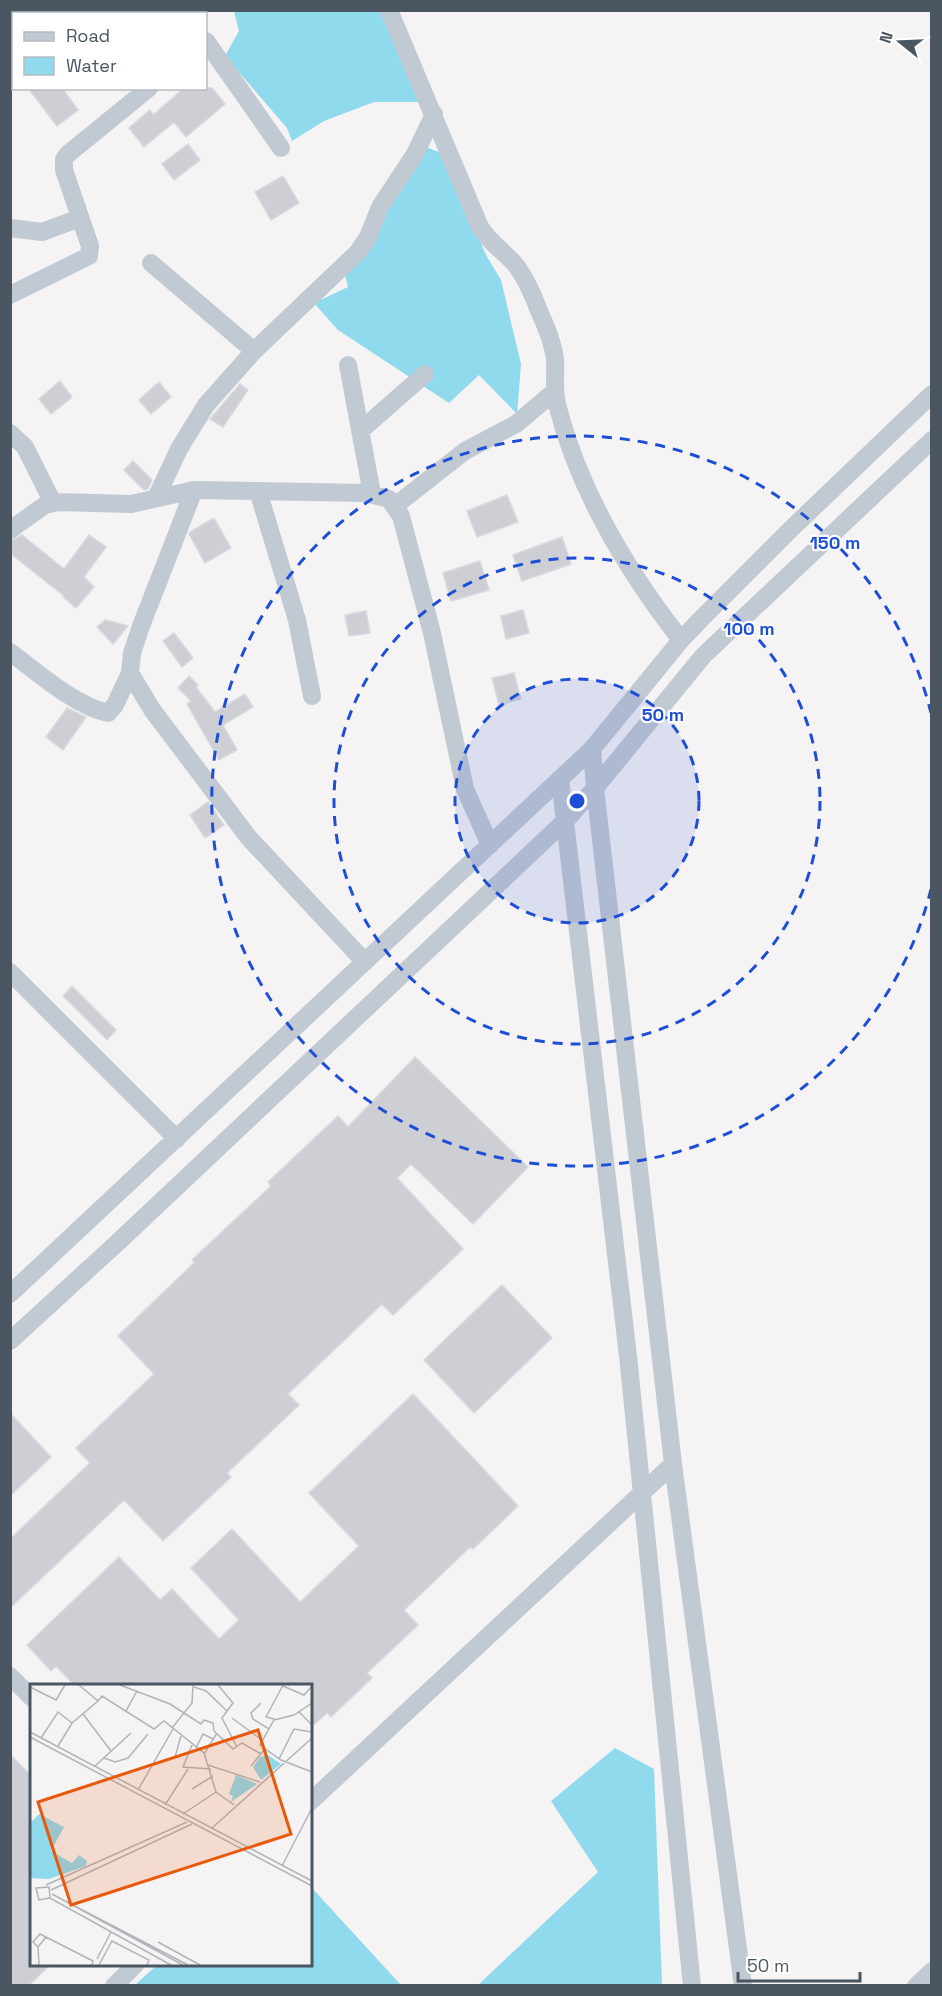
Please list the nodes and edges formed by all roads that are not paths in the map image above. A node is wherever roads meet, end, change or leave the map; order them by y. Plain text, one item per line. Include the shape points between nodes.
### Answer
1 (389, 10) edge
2 (207, 42) edge
3 (147, 90) edge
4 (434, 114) junction
5 (281, 148) dead end
6 (80, 218) junction
7 (10, 228) edge
8 (151, 263) dead end
9 (10, 295) edge
10 (254, 351) junction
11 (348, 365) dead end
12 (425, 374) dead end
13 (554, 392) junction
14 (932, 394) edge
15 (360, 431) junction
16 (10, 433) edge
17 (932, 440) edge
18 (194, 490) junction
19 (258, 491) junction
20 (372, 494) junction
21 (156, 498) junction
22 (53, 503) junction
23 (396, 505) junction
24 (10, 530) edge
25 (681, 640) junction
26 (10, 652) edge
27 (130, 673) junction
28 (312, 696) dead end
29 (592, 749) junction
30 (561, 779) junction
31 (595, 788) junction
32 (566, 819) junction
33 (490, 845) junction
34 (365, 962) junction
35 (10, 972) edge
36 (177, 1139) junction
37 (10, 1294) edge
38 (10, 1341) edge
39 (673, 1464) junction
40 (642, 1494) junction
41 (10, 1676) edge
42 (30, 1696) edge
43 (312, 1800) edge
44 (135, 1966) edge
45 (932, 1971) edge
46 (114, 1986) edge
47 (692, 1986) edge
48 (743, 1986) edge
49 (916, 1986) edge

1 - 4 street
2 - 5 street
3 - 6 street via 64,159
4 - 10 street via 358,252
4 - 13 street via 480,226 490,242 518,268 538,308 555,358
6 - 7 street via 42,232
6 - 9 street via 90,246 89,256
8 - 10 street
10 - 21 street via 197,418
11 - 15 street
12 - 15 street
13 - 23 street via 516,424 458,456
13 - 25 street via 570,447 604,524
14 - 25 street
15 - 20 street
16 - 22 street via 24,447
17 - 31 street via 703,656
18 - 19 street
18 - 21 street
18 - 27 street via 132,652
19 - 20 street
19 - 28 street via 297,620
20 - 23 street
21 - 22 street via 122,505
22 - 24 street via 36,510
23 - 33 street via 432,633 465,789
25 - 29 street
26 - 27 street via 52,684 108,713
27 - 34 street via 153,711 249,838
29 - 30 street
29 - 31 street
30 - 32 street
30 - 33 street
31 - 32 street
31 - 39 street
32 - 38 street
32 - 40 street
33 - 34 street
34 - 36 street
35 - 36 street
36 - 37 street
39 - 40 street
39 - 48 street
40 - 43 street
40 - 47 street
41 - 42 street
44 - 46 street
45 - 49 street

